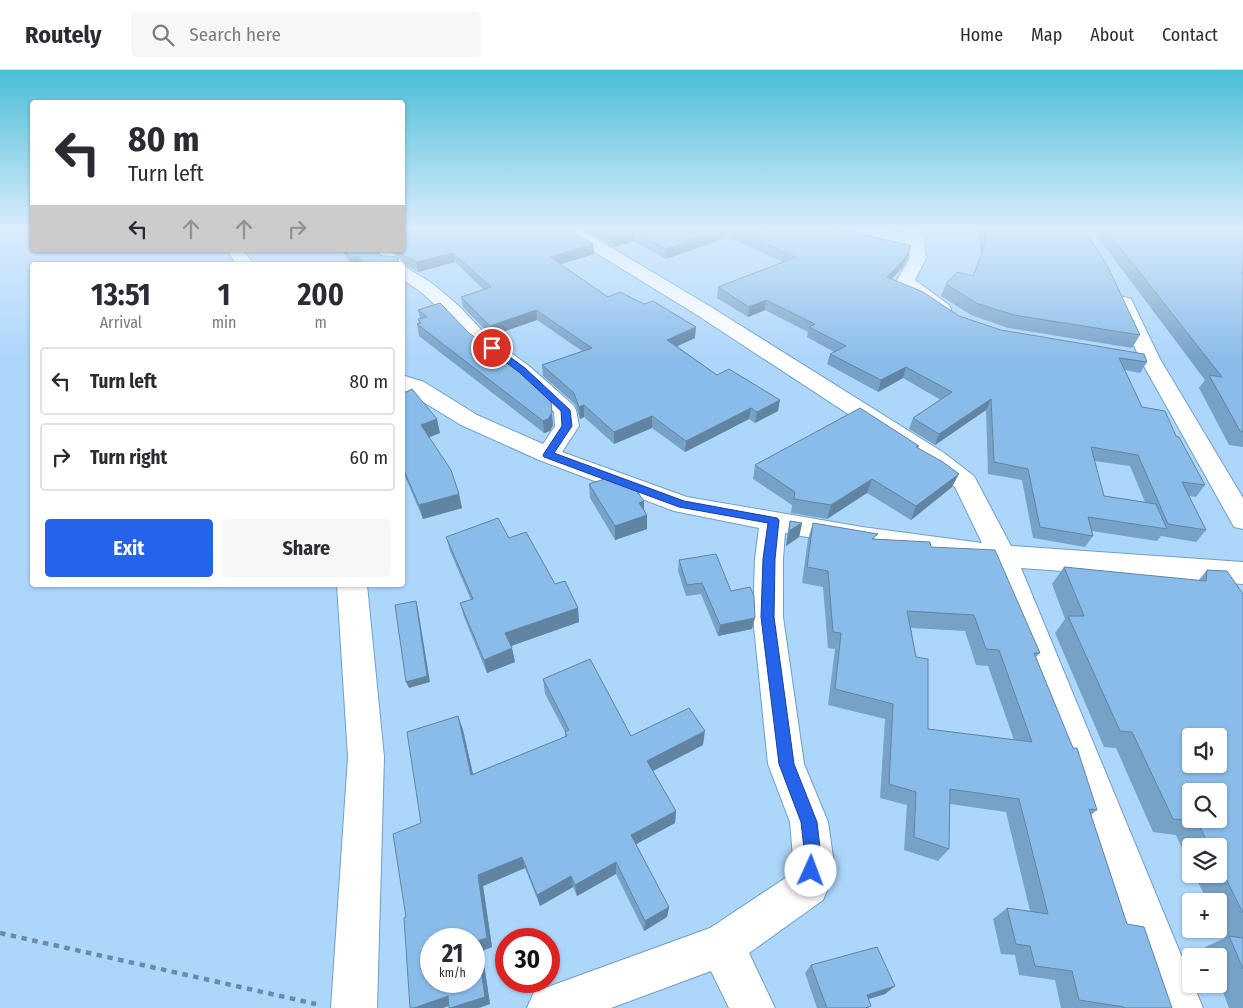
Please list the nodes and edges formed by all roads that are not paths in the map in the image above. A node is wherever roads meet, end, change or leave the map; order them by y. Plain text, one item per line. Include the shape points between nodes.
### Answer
1 (641, 271) edge
2 (911, 271) edge
3 (405, 273) edge
4 (1115, 284) edge
5 (955, 316) edge
6 (405, 382) edge
7 (548, 455) junction
8 (774, 520) junction
9 (1243, 520) edge
10 (1002, 556) junction
11 (1243, 572) edge
12 (352, 587) edge
13 (722, 945) junction
14 (339, 1007) edge
15 (550, 1008) edge
16 (752, 1008) edge
17 (1180, 1008) edge

1 - 10 street via 952,471 965,482
2 - 5 street via 906,280 908,285
3 - 7 street via 565,410 567,426
4 - 9 street via 1140,358
6 - 7 street via 469,420
7 - 8 street via 683,505
8 - 10 street via 862,537
8 - 13 street via 769,559 768,617 776,698 786,764 809,822 813,857 809,886
10 - 11 street
10 - 17 street
12 - 14 street via 366,757
13 - 15 street
13 - 16 street

